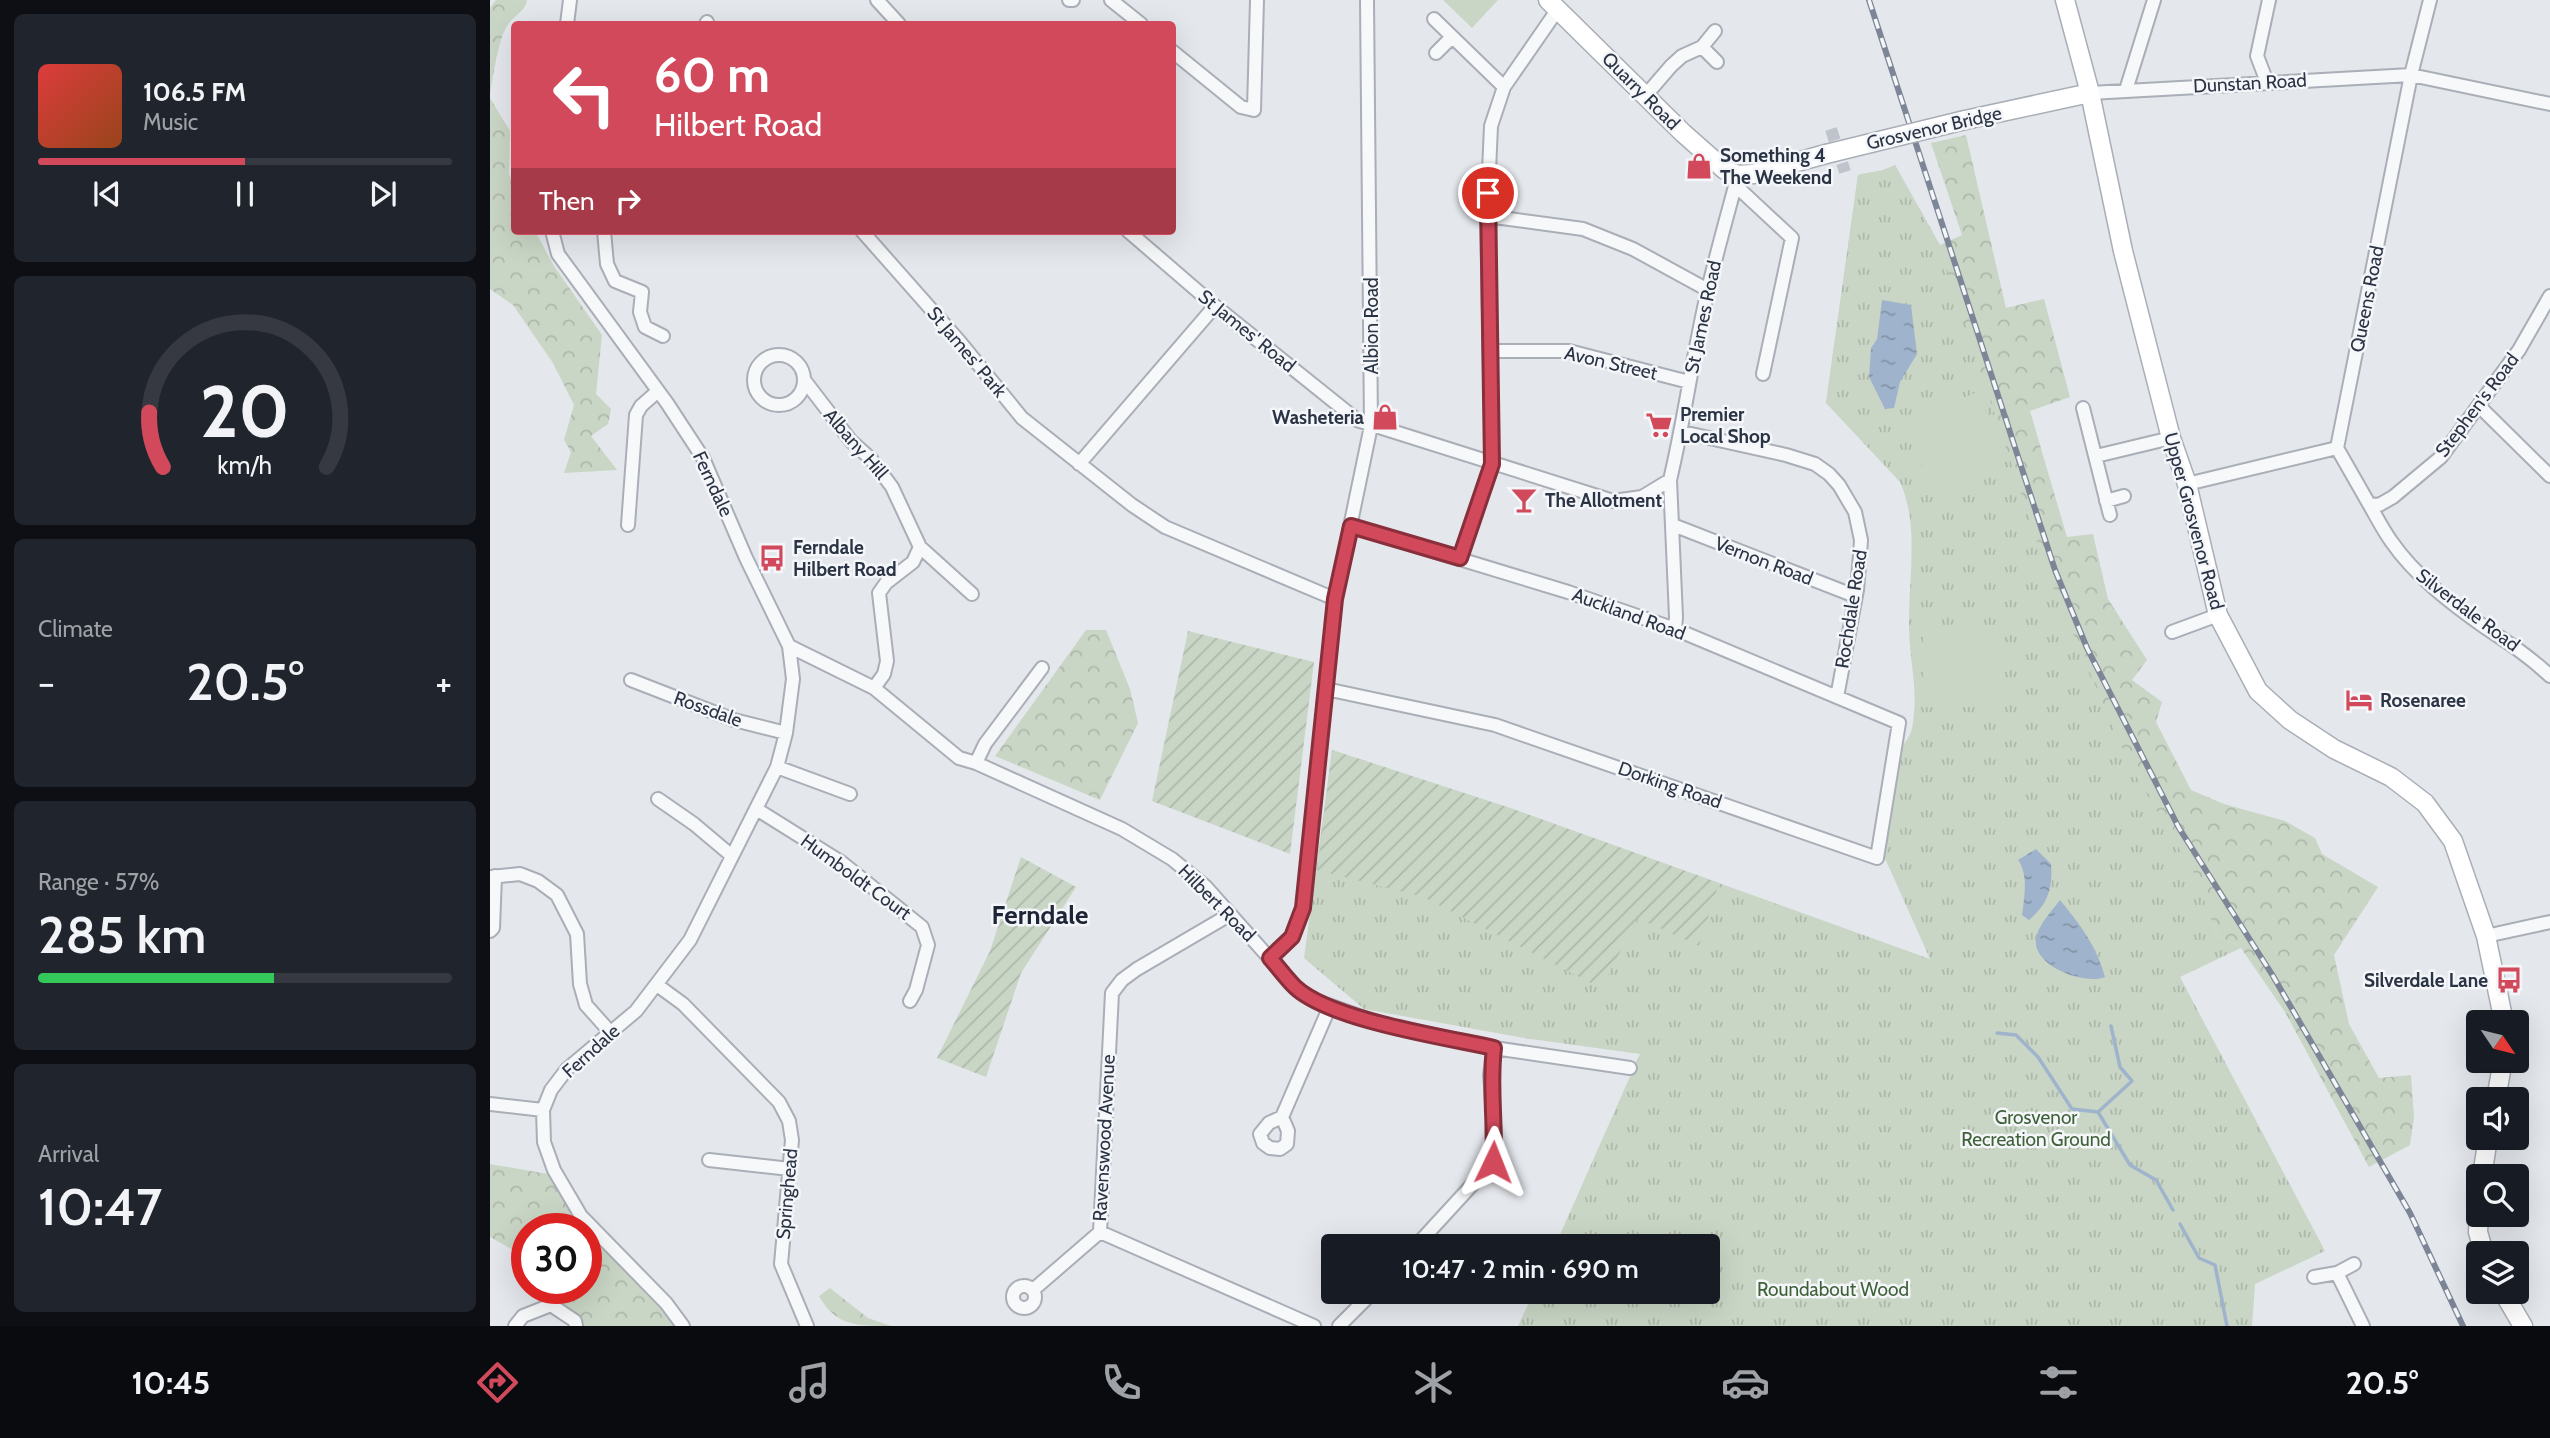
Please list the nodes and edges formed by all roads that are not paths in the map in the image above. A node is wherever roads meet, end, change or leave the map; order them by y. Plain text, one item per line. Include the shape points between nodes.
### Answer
1 (570, 0) edge
2 (877, 0) edge
3 (1111, 0) edge
4 (1257, 0) edge
5 (1367, 0) edge
6 (2065, 0) edge
7 (2154, 0) edge
8 (2269, 0) edge
9 (2430, 0) edge
10 (1553, 5) edge
11 (1434, 19) dead end
12 (567, 21) edge
13 (896, 21) edge
14 (1137, 21) edge
15 (1715, 32) dead end
16 (1451, 38) junction
17 (1702, 47) junction
18 (1436, 53) dead end
19 (1176, 54) edge
20 (1717, 62) dead end
21 (2411, 75) junction
22 (2267, 82) junction
23 (1504, 87) junction
24 (2126, 90) junction
25 (2090, 93) junction
26 (1646, 95) junction
27 (2550, 104) edge
28 (1736, 180) junction
29 (1487, 216) junction
30 (553, 235) edge
31 (604, 235) edge
32 (866, 235) edge
33 (1133, 235) edge
34 (1708, 290) junction
35 (2550, 296) edge
36 (1214, 306) junction
37 (663, 337) dead end
38 (1490, 351) junction
39 (1763, 374) dead end
40 (805, 382) junction
41 (1689, 382) junction
42 (658, 391) junction
43 (2479, 406) junction
44 (2083, 408) dead end
45 (1371, 426) junction
46 (1682, 432) junction
47 (2172, 438) junction
48 (2337, 448) junction
49 (2096, 456) junction
50 (1079, 464) junction
51 (1492, 464) junction
52 (2550, 476) edge
53 (1670, 480) junction
54 (2187, 484) junction
55 (2124, 496) dead end
56 (2106, 501) junction
57 (2369, 504) junction
58 (2110, 515) dead end
59 (628, 525) dead end
60 (1673, 525) junction
61 (1351, 526) junction
62 (920, 547) junction
63 (1460, 558) junction
64 (972, 594) dead end
65 (1855, 596) junction
66 (1335, 599) junction
67 (2218, 615) junction
68 (1675, 629) junction
69 (2172, 632) dead end
70 (789, 646) junction
71 (1042, 668) dead end
72 (2550, 676) edge
73 (631, 680) dead end
74 (874, 688) junction
75 (1326, 689) junction
76 (1837, 697) junction
77 (1899, 723) joint
78 (786, 733) junction
79 (976, 764) junction
80 (777, 767) junction
81 (850, 794) dead end
82 (658, 799) dead end
83 (758, 810) junction
84 (732, 856) junction
85 (492, 877) edge
86 (1229, 915) junction
87 (2550, 922) edge
88 (490, 931) edge
89 (2486, 936) junction
90 (1270, 958) junction
91 (657, 985) junction
92 (909, 1001) dead end
93 (1330, 1006) junction
94 (2501, 1010) edge
95 (611, 1033) junction
96 (1494, 1048) junction
97 (1630, 1068) dead end
98 (490, 1104) edge
99 (543, 1110) junction
100 (1282, 1117) dead end
101 (709, 1160) dead end
102 (790, 1169) junction
103 (1100, 1232) junction
104 (1427, 1234) edge
105 (2354, 1264) dead end
106 (2337, 1273) junction
107 (2314, 1277) dead end
108 (1033, 1290) dead end
109 (1362, 1304) edge
110 (2510, 1304) edge
111 (1344, 1324) edge
112 (515, 1326) edge
113 (576, 1326) edge
114 (683, 1326) edge
115 (807, 1326) edge
116 (1314, 1326) edge
117 (2363, 1326) edge
118 (2523, 1326) edge

1 - 12 street
2 - 13 street
3 - 14 street
4 - 19 street via 1254,110 1241,107
5 - 45 street, Albion Road
6 - 25 street, Upper Grosvenor Road
7 - 24 street
8 - 22 street via 2258,56
9 - 21 street, Queens Road
10 - 23 street
10 - 26 street, Quarry Road
11 - 16 street
15 - 17 street
16 - 18 street
16 - 23 street
17 - 20 street
17 - 26 street via 1676,61
21 - 22 street, Dunstan Road
21 - 27 street, Dunstan Road
21 - 48 street, Queens Road
22 - 24 street, Dunstan Road
23 - 29 street via 1491,126
24 - 25 street, Dunstan Road
25 - 28 street, Grosvenor Bridge, bridge via 1826,154
25 - 47 street, Upper Grosvenor Road via 2123,251
26 - 28 street, Quarry Road
28 - 34 street, St James Road
28 - 39 street via 1792,238
29 - 34 street via 1583,229 1633,249
29 - 38 street
30 - 42 street, Ferndale via 558,254
31 - 37 street via 607,264 615,281 642,292 640,312 645,327
32 - 50 street, St James' Park via 1022,418
33 - 36 street, St James' Road
34 - 41 street, St James Road
35 - 43 street, Stephen's Road
36 - 45 street, St James' Road via 1357,420
36 - 50 street
38 - 41 street, Avon Street via 1569,351
38 - 51 street
40 - 40 street, Albany Hill via 800,365 778,355 762,362 755,376 757,392 777,405 793,402
40 - 62 street, Albany Hill via 892,487
41 - 46 street, St James Road
42 - 59 street via 636,415
42 - 70 street, Ferndale via 704,458
43 - 52 street
43 - 57 street, Stephen's Road via 2441,457 2393,497 2379,505
44 - 49 street
45 - 51 street
45 - 61 street, Albion Road
46 - 53 street, St James Road
46 - 65 street, Rochdale Road via 1801,459 1829,474 1855,512 1859,526
47 - 49 street
47 - 54 street, Upper Grosvenor Road
48 - 54 street
48 - 57 street
49 - 56 street
50 - 66 street, St James' Park via 1166,527
51 - 53 street via 1613,501 1642,497
51 - 63 street
53 - 60 street, St James Road
54 - 67 street, Upper Grosvenor Road
55 - 56 street
56 - 58 street
57 - 72 street, Silverdale Road via 2390,541 2428,583 2526,653
60 - 65 street, Vernon Road
60 - 68 street, St James Road
61 - 63 street, Auckland Road
61 - 66 street, Albion Road
62 - 64 street, Albany Hill
62 - 74 street via 912,562 879,593 887,661
63 - 68 street, Auckland Road
65 - 76 street, Rochdale Road
66 - 75 street, Albion Road
67 - 69 street
67 - 89 street, Upper Grosvenor Road via 2258,691 2290,720 2334,749 2391,777 2425,803 2454,841
68 - 76 street, Auckland Road
70 - 74 street, Hilbert Road
70 - 78 street, Ferndale via 793,679
71 - 79 street via 985,744
73 - 78 street, Rossdale via 734,720
74 - 79 street, Hilbert Road via 953,754
75 - 77 street, Dorking Road via 1495,724 1877,858
75 - 90 street, Albion Road via 1303,908 1292,937
76 - 77 street, Auckland Road
78 - 80 street, Ferndale
79 - 86 street, Hilbert Road via 1122,829 1206,887
80 - 81 street
80 - 83 street, Ferndale
82 - 84 street
83 - 84 street, Ferndale
83 - 92 street, Humboldt Court via 841,862 922,927 928,946
84 - 91 street, Ferndale via 690,940
85 - 88 street
85 - 95 street via 520,874 557,895 577,934 586,1005
86 - 90 street, Hilbert Road
86 - 103 street, Ravenswood Avenue via 1137,969 1112,993
87 - 89 street
89 - 94 street, Upper Grosvenor Road
90 - 93 street, Hilbert Road via 1296,988
91 - 95 street, Ferndale
91 - 102 street, Springhead via 683,1004 779,1102 792,1139
93 - 96 street, Hilbert Road via 1379,1023
93 - 100 street
95 - 99 street, Ferndale via 567,1069
96 - 97 street, Hilbert Road
96 - 104 street via 1490,1075 1493,1162
98 - 99 street
99 - 114 street via 544,1142 554,1170 581,1216
101 - 102 street
102 - 115 street, Springhead via 781,1265
103 - 108 street
103 - 116 street, Ravenswood Avenue
105 - 106 street
106 - 107 street
106 - 117 street
109 - 111 street
110 - 118 street
112 - 113 street via 523,1316 551,1305

